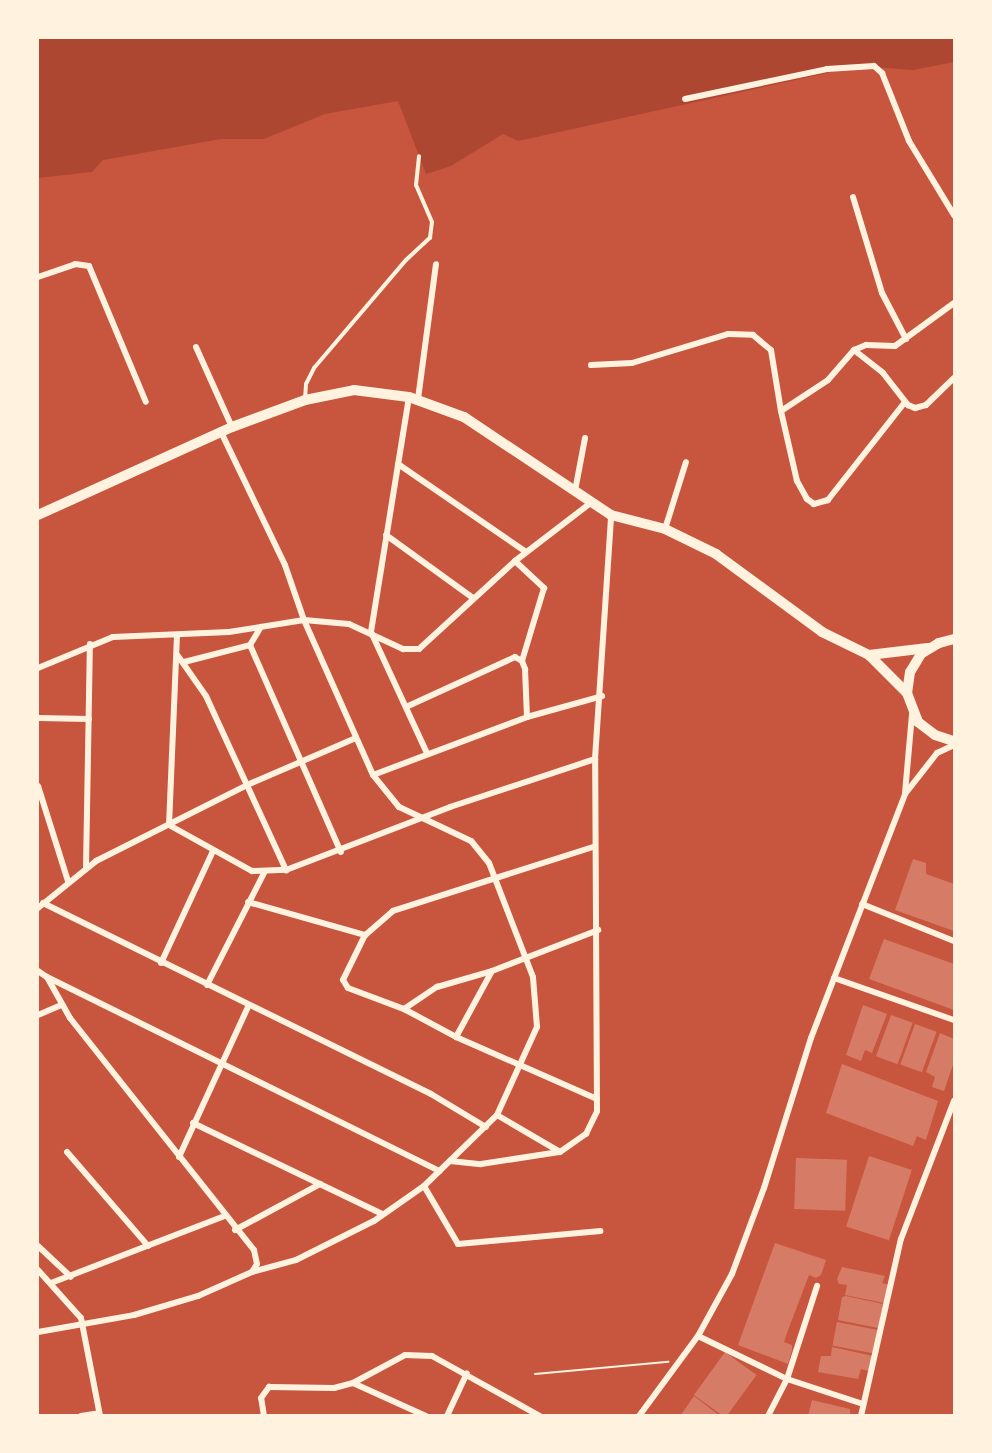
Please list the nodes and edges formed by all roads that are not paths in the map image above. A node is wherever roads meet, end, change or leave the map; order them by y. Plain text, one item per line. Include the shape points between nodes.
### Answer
1 (685, 99) dead end
2 (419, 156) dead end
3 (853, 197) dead end
4 (954, 215) edge
5 (436, 264) dead end
6 (38, 277) edge
7 (954, 303) edge
8 (906, 339) junction
9 (196, 347) dead end
10 (854, 350) junction
11 (591, 365) dead end
12 (954, 378) edge
13 (413, 398) junction
14 (305, 400) junction
15 (146, 402) dead end
16 (905, 402) junction
17 (781, 411) junction
18 (232, 427) junction
19 (221, 432) junction
20 (585, 438) dead end
21 (686, 462) dead end
22 (398, 464) junction
23 (575, 491) junction
24 (592, 502) junction
25 (38, 515) edge
26 (611, 515) junction
27 (665, 529) junction
28 (386, 535) junction
29 (526, 552) junction
30 (514, 561) junction
31 (473, 598) junction
32 (304, 620) junction
33 (261, 627) junction
34 (371, 632) junction
35 (177, 634) junction
36 (953, 639) edge
37 (90, 644) junction
38 (250, 645) junction
39 (930, 648) junction
40 (178, 656) junction
41 (869, 656) junction
42 (522, 661) junction
43 (184, 662) junction
44 (38, 668) edge
45 (907, 693) junction
46 (602, 696) junction
47 (406, 707) junction
48 (912, 713) junction
49 (527, 717) junction
50 (38, 718) edge
51 (89, 719) junction
52 (354, 739) junction
53 (954, 743) edge
54 (427, 753) junction
55 (596, 759) junction
56 (299, 762) junction
57 (373, 776) junction
58 (247, 785) junction
59 (38, 786) edge
60 (905, 794) junction
61 (424, 818) junction
62 (169, 825) junction
63 (594, 847) junction
64 (213, 851) junction
65 (341, 852) junction
66 (86, 868) junction
67 (286, 870) junction
68 (264, 873) junction
69 (495, 878) junction
70 (68, 881) junction
71 (249, 902) junction
72 (862, 904) junction
73 (40, 905) edge
74 (598, 930) junction
75 (365, 935) junction
76 (954, 941) edge
77 (525, 958) junction
78 (161, 963) junction
79 (38, 971) edge
80 (492, 971) junction
81 (47, 977) junction
82 (834, 978) junction
83 (207, 985) junction
84 (62, 1005) junction
85 (248, 1007) junction
86 (404, 1009) junction
87 (38, 1015) edge
88 (954, 1020) edge
89 (456, 1037) junction
90 (221, 1062) junction
91 (521, 1067) junction
92 (597, 1099) junction
93 (954, 1101) edge
94 (497, 1115) junction
95 (194, 1123) junction
96 (486, 1127) junction
97 (68, 1152) dead end
98 (560, 1152) junction
99 (178, 1157) junction
100 (450, 1161) junction
101 (441, 1171) junction
102 (320, 1184) junction
103 (424, 1186) junction
104 (382, 1214) junction
105 (225, 1216) junction
106 (235, 1230) junction
107 (600, 1231) dead end
108 (38, 1245) edge
109 (148, 1246) junction
110 (38, 1270) edge
111 (252, 1272) junction
112 (71, 1277) junction
113 (51, 1283) junction
114 (817, 1286) dead end
115 (83, 1326) junction
116 (38, 1332) edge
117 (698, 1336) junction
118 (467, 1373) junction
119 (787, 1379) junction
120 (353, 1383) junction
121 (863, 1404) junction
122 (100, 1414) edge
123 (81, 1416) edge
124 (264, 1416) edge
125 (426, 1416) edge
126 (447, 1416) edge
127 (540, 1416) edge
128 (639, 1416) edge
129 (768, 1416) edge
130 (861, 1416) edge

1 - 4 street via 827,69 874,66 882,73 909,141
2 - 14 lane via 416,184 432,222 429,238 314,368 306,384
3 - 8 street via 882,293
5 - 13 street
6 - 15 street via 75,264 89,266
7 - 8 street
8 - 10 street via 895,346 866,345
9 - 18 street
10 - 16 street via 883,373
10 - 17 street via 828,380
11 - 17 street via 632,363 728,334 753,335 771,350
12 - 16 street via 921,408
13 - 14 street via 354,390
13 - 22 street
13 - 23 street via 464,417
14 - 18 street
16 - 17 street via 882,426 836,492 820,503 807,499 797,481
18 - 19 street
19 - 25 street
19 - 32 street via 285,565
20 - 23 street
21 - 27 street
22 - 28 street
22 - 29 street
23 - 24 street
24 - 26 street
24 - 29 street
26 - 27 street
26 - 46 street
27 - 41 street via 716,554 822,632
28 - 31 street
28 - 34 street
29 - 30 street
30 - 31 street
30 - 42 street via 544,588
31 - 34 street via 419,649 403,649
32 - 33 street
32 - 34 street via 349,624
32 - 52 street
33 - 35 street
33 - 38 street
34 - 47 street
35 - 37 street via 127,635
35 - 40 street
36 - 39 street
37 - 44 street
37 - 51 street
38 - 43 street
38 - 56 street
39 - 41 street
39 - 45 street via 910,672
40 - 43 street
40 - 62 street
41 - 45 street
42 - 47 street via 514,657 503,660
42 - 49 street
43 - 58 street via 206,696
45 - 48 street
46 - 49 street
46 - 55 street
47 - 54 street
48 - 53 street via 926,730
48 - 60 street
49 - 54 street
50 - 51 street
51 - 66 street
52 - 56 street
52 - 57 street
53 - 60 street via 937,753
54 - 57 street
55 - 61 street
55 - 63 street
56 - 58 street
56 - 65 street
57 - 61 street via 399,807
58 - 62 street
58 - 67 street
59 - 70 street
60 - 72 street
61 - 65 street
61 - 69 street via 477,846
62 - 64 street
62 - 66 street
63 - 69 street
63 - 74 street
64 - 68 street via 241,867
64 - 78 street
65 - 67 street
66 - 70 street
67 - 68 street
68 - 71 street
69 - 75 street via 393,911
69 - 77 street
70 - 73 street
71 - 75 street
71 - 83 street
72 - 76 street
72 - 82 street
73 - 78 street
74 - 77 street
74 - 92 street
75 - 86 street via 344,975 344,985
77 - 80 street
77 - 91 street via 539,1016
78 - 83 street
79 - 81 street
80 - 86 street via 427,991
80 - 89 street
81 - 84 street
81 - 90 street
82 - 88 street
82 - 117 street via 732,1274
83 - 85 street
84 - 87 street
84 - 99 street
85 - 90 street
85 - 96 street via 431,1094
86 - 89 street
89 - 91 street
90 - 95 street
90 - 101 street
91 - 92 street
91 - 94 street
92 - 98 street via 594,1119 586,1134
93 - 121 street via 901,1239
94 - 96 street
94 - 98 street
95 - 99 street
95 - 102 street
96 - 100 street
97 - 109 street
98 - 100 street via 481,1164
99 - 105 street
100 - 101 street
101 - 103 street
102 - 104 street
102 - 106 street
103 - 104 street
103 - 107 street via 458,1244
104 - 111 street via 296,1260
105 - 106 street
105 - 109 street
106 - 111 street via 256,1255 257,1264
108 - 112 street
109 - 112 street
110 - 113 street
111 - 115 street via 198,1296
112 - 113 street
113 - 115 street via 73,1307
114 - 119 street
115 - 116 street
115 - 122 street
117 - 119 street
117 - 128 street
118 - 120 street via 432,1356 405,1355
118 - 126 street
118 - 127 street
119 - 121 street
119 - 129 street
120 - 124 street via 316,1391 286,1384 269,1387 261,1398
120 - 125 street
121 - 130 street
122 - 123 street

